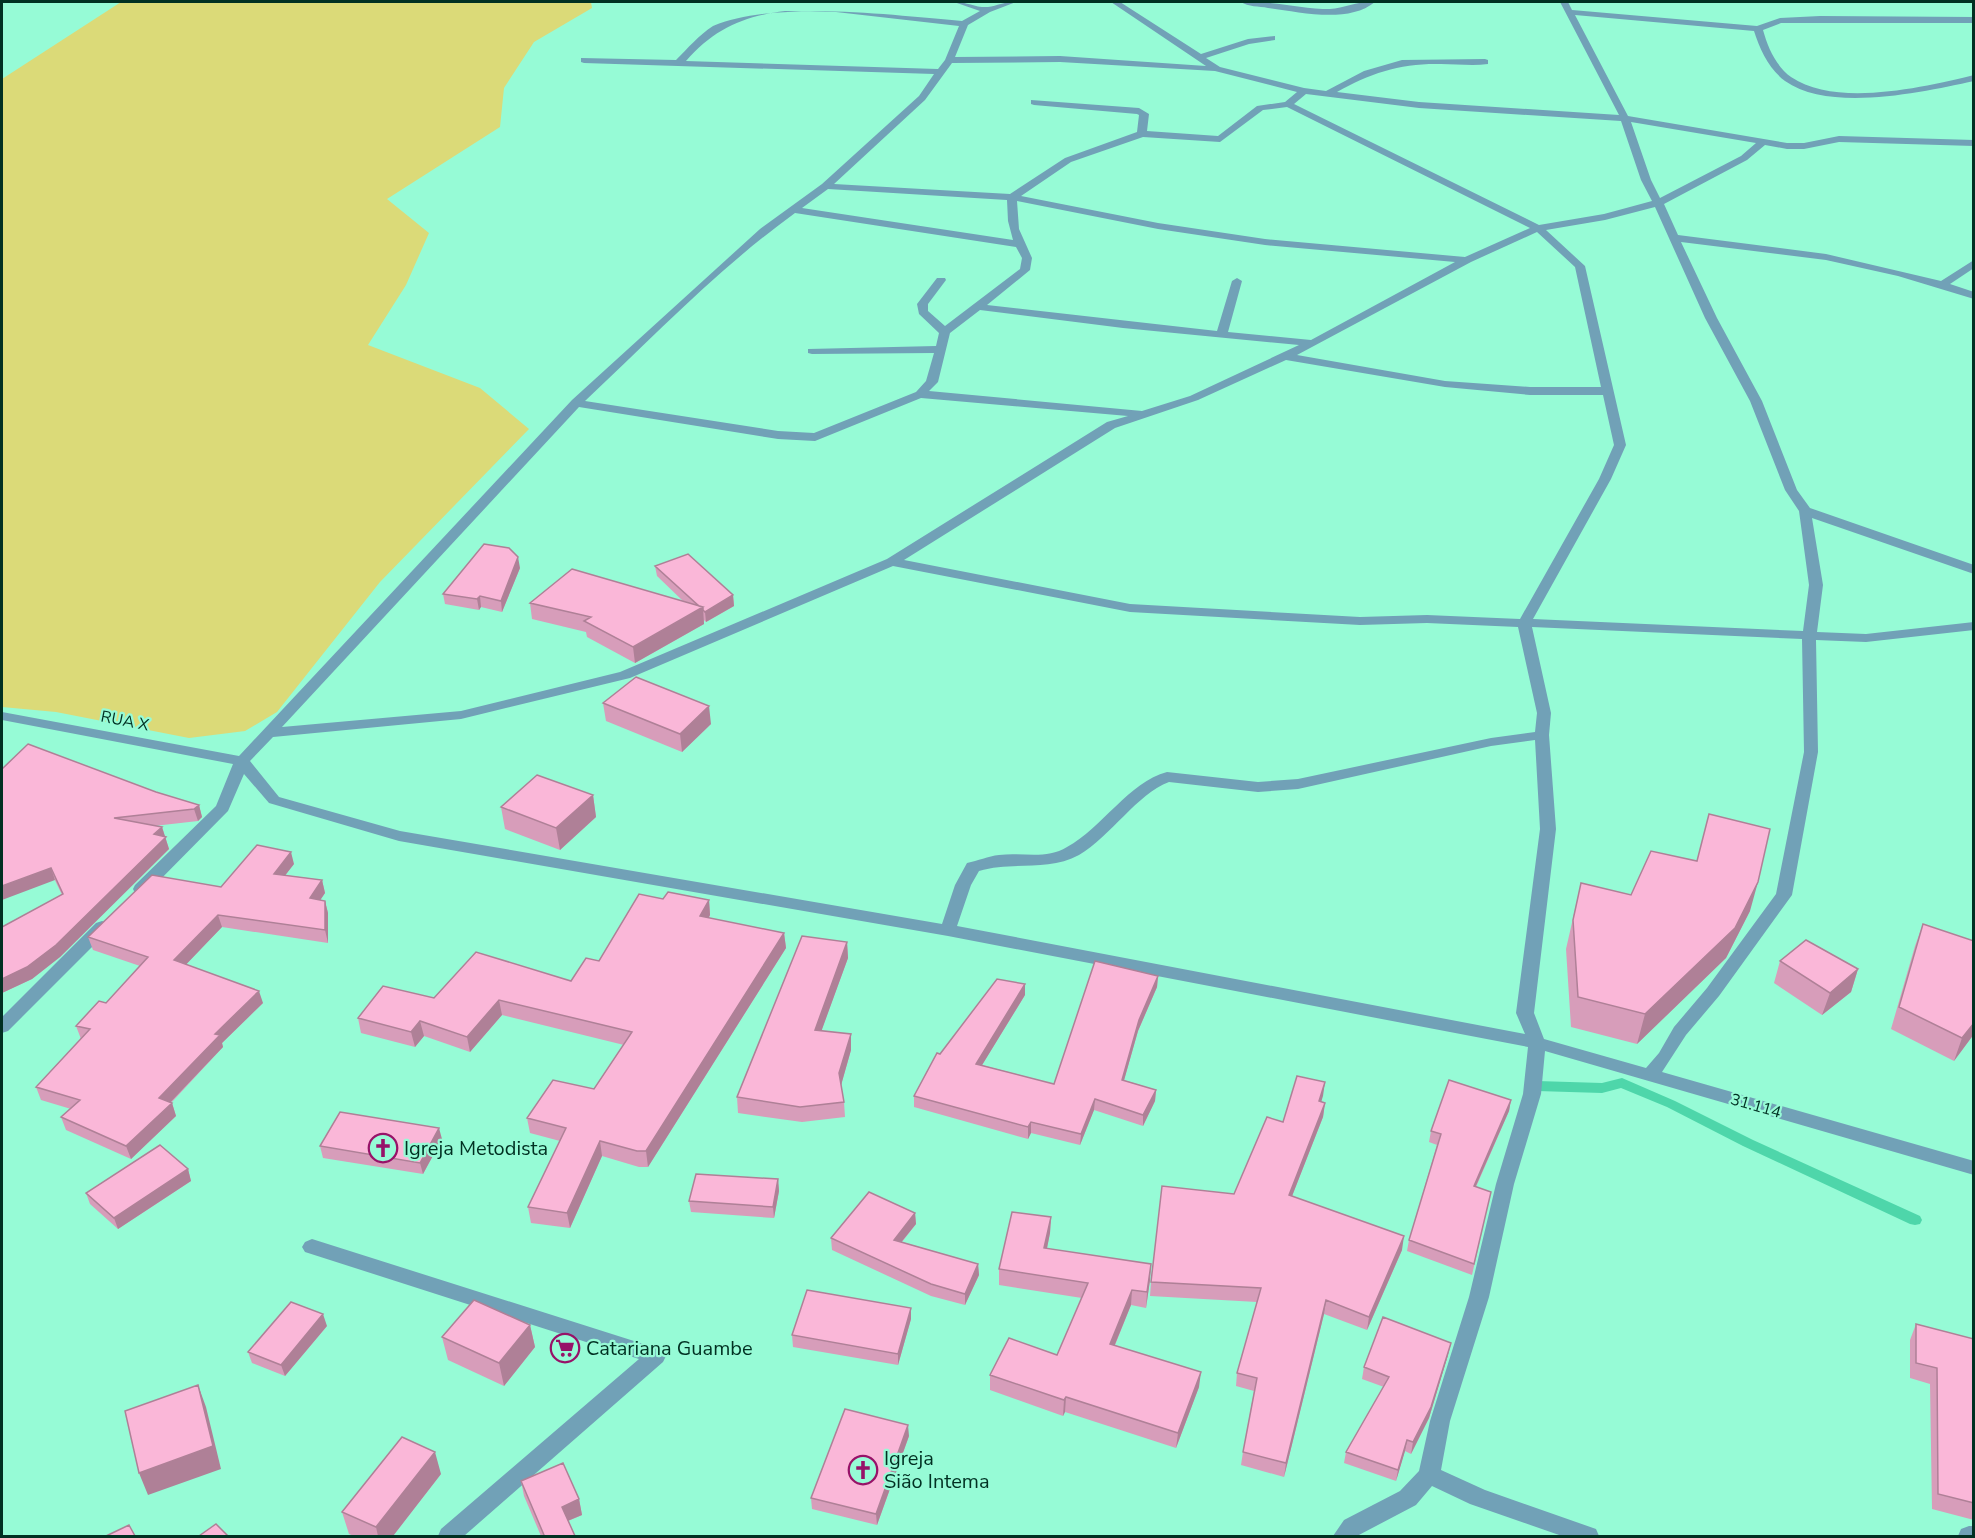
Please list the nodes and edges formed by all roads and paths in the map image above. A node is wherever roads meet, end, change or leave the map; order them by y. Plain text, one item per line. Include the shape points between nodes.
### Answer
1 (958, 2) edge
2 (1012, 2) edge
3 (1115, 2) edge
4 (1245, 2) edge
5 (1371, 2) edge
6 (1564, 2) edge
7 (812, 4) edge
8 (987, 10) junction
9 (1569, 12) junction
10 (1974, 20) edge
11 (964, 24) junction
12 (1758, 30) junction
13 (1272, 38) dead end
14 (1197, 58) junction
15 (584, 60) dead end
16 (950, 60) junction
17 (1485, 62) dead end
18 (679, 63) junction
19 (1217, 69) junction
20 (942, 72) junction
21 (1974, 78) edge
22 (1304, 91) junction
23 (1326, 95) junction
24 (1034, 102) dead end
25 (1288, 104) junction
26 (1626, 118) junction
27 (1142, 134) junction
28 (1762, 143) junction
29 (1974, 144) edge
30 (826, 186) junction
31 (1012, 197) junction
32 (1658, 203) junction
33 (794, 210) junction
34 (1538, 228) junction
35 (1675, 238) junction
36 (1017, 244) junction
37 (1467, 260) junction
38 (1974, 263) edge
39 (941, 280) dead end
40 (1237, 281) dead end
41 (1941, 286) junction
42 (1974, 296) edge
43 (978, 307) junction
44 (945, 332) junction
45 (1222, 333) junction
46 (1313, 343) junction
47 (941, 349) junction
48 (812, 351) dead end
49 (1285, 356) junction
50 (1608, 392) junction
51 (920, 394) junction
52 (576, 403) junction
53 (1144, 413) junction
54 (1805, 511) junction
55 (892, 562) junction
56 (1974, 570) edge
57 (1524, 623) junction
58 (1974, 626) edge
59 (1809, 637) junction
60 (2, 716) edge
61 (268, 733) junction
62 (1542, 735) junction
63 (242, 761) junction
64 (129, 900) edge
65 (112, 917) edge
66 (948, 930) junction
67 (2, 1027) edge
68 (1538, 1043) junction
69 (1650, 1075) junction
70 (1974, 1168) edge
71 (312, 1247) dead end
72 (1429, 1475) junction
73 (450, 1536) edge
74 (1344, 1536) edge
75 (1588, 1536) edge

1 - 8 street
2 - 8 street
3 - 14 street
4 - 5 street via 1330,11 1355,10
6 - 9 street
7 - 11 street
7 - 18 street via 763,5 721,21 699,35
8 - 11 street
9 - 12 street
9 - 26 street
10 - 12 street via 1820,19 1780,21
11 - 16 street
12 - 21 street via 1765,53 1784,74 1796,84 1819,91 1877,93
13 - 14 street
14 - 19 street
15 - 18 street
16 - 19 street via 1060,59
16 - 20 street
17 - 23 street via 1413,60 1378,67
18 - 20 street
19 - 22 street
20 - 30 street via 922,98
22 - 23 street
22 - 25 street
23 - 26 street
24 - 27 street via 1139,111 1144,114
25 - 27 street via 1260,108 1220,139
25 - 34 street
26 - 28 street
26 - 32 street via 1646,180
27 - 31 street via 1068,160
28 - 29 street via 1804,146 1868,139
28 - 32 street via 1744,158
30 - 31 street
30 - 33 street
31 - 36 street
31 - 37 street via 1265,242
32 - 34 street
32 - 35 street
33 - 36 street
33 - 52 street via 707,280
34 - 37 street
34 - 50 street via 1580,266
35 - 41 street via 1749,244 1859,262
35 - 54 street via 1711,318 1756,401 1791,490
36 - 43 street via 1027,258 1025,270
37 - 46 street
38 - 41 street
39 - 44 street via 922,304 923,312
40 - 45 street
41 - 42 street
43 - 44 street
43 - 45 street
44 - 47 street
45 - 46 street
46 - 49 street
47 - 48 street
47 - 51 street via 932,382
49 - 50 street via 1445,384
49 - 53 street via 1194,398
50 - 57 street via 1620,445
51 - 52 street via 815,436 778,435
51 - 53 street
52 - 61 street
53 - 55 street via 1111,424
54 - 56 street
54 - 59 street via 1816,585
55 - 57 street via 1130,608 1360,621
55 - 61 street via 625,675 461,715
57 - 59 street
57 - 62 street via 1544,713
58 - 59 street via 1866,638
59 - 69 street via 1811,752 1784,895
60 - 63 street, RUA X
61 - 63 street
62 - 66 street via 1479,744 1298,784 1258,787 1167,777 1152,783 1073,851 1052,860 998,860 973,867
62 - 68 street via 1548,829 1525,1013
63 - 64 street via 223,808
63 - 66 street, 31.114 via 274,800 399,836
65 - 67 street
66 - 68 street, 31.114
68 - 69 street, 31.114
68 - 72 street via 1532,1094 1505,1184 1479,1297 1440,1421
69 - 70 street, 31.114
71 - 73 street via 656,1356
72 - 74 street via 1408,1498 1352,1527
72 - 75 street

